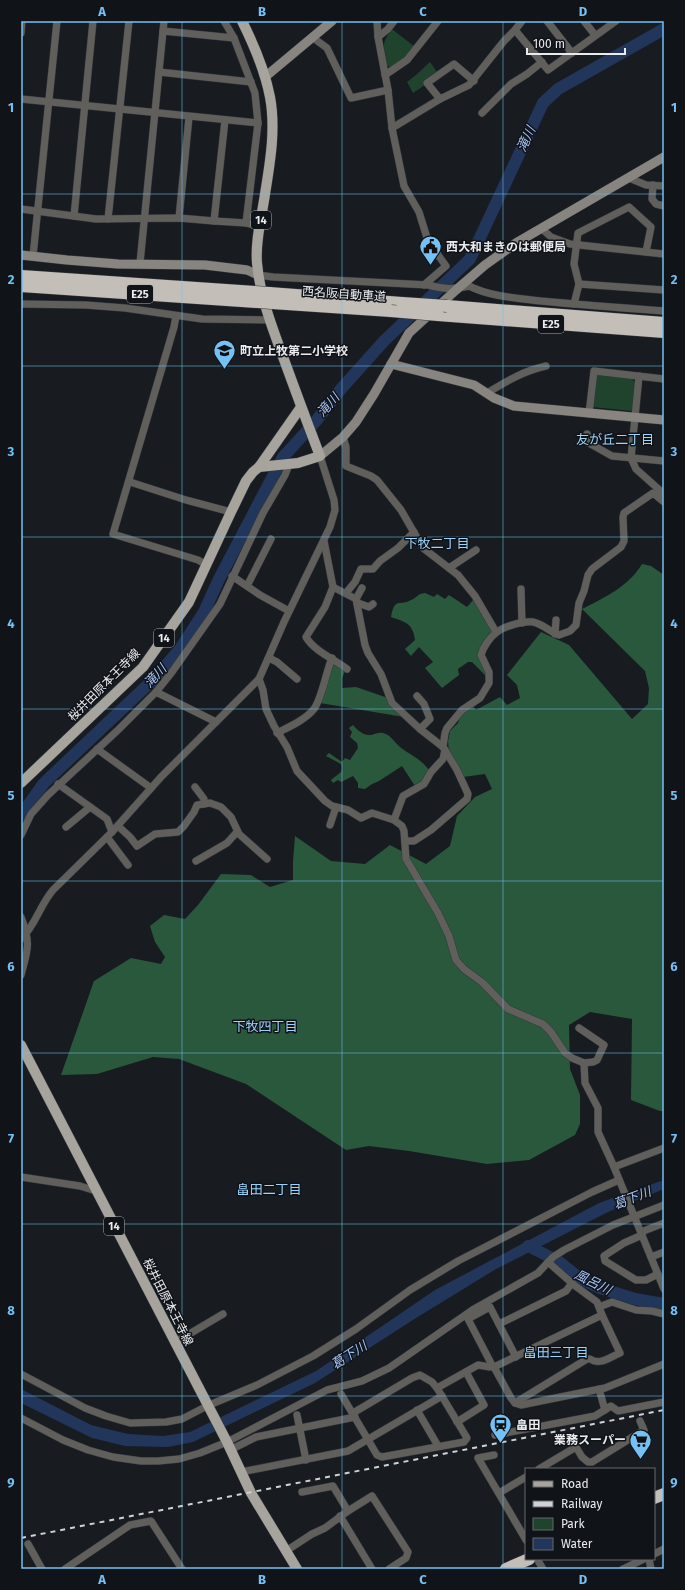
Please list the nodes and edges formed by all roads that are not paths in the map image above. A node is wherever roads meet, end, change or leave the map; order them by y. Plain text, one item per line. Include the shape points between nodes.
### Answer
1 (22, 21) edge
2 (58, 21) edge
3 (93, 21) edge
4 (129, 21) edge
5 (164, 21) edge
6 (224, 21) edge
7 (242, 21) edge
8 (332, 21) edge
9 (377, 21) edge
10 (394, 21) edge
11 (438, 21) edge
12 (522, 21) edge
13 (547, 21) edge
14 (584, 21) edge
15 (616, 21) edge
16 (515, 30) junction
17 (163, 31) junction
18 (21, 33) edge
19 (596, 35) junction
20 (312, 37) junction
21 (378, 37) junction
22 (234, 38) junction
23 (572, 52) junction
24 (542, 62) junction
25 (159, 72) junction
26 (385, 75) junction
27 (265, 77) junction
28 (474, 81) junction
29 (251, 82) junction
30 (388, 90) junction
31 (21, 99) edge
32 (440, 99) junction
33 (49, 102) junction
34 (84, 106) junction
35 (120, 109) junction
36 (154, 113) junction
37 (482, 113) dead end
38 (189, 117) junction
39 (225, 120) junction
40 (258, 123) junction
41 (392, 128) junction
42 (664, 157) edge
43 (629, 178) junction
44 (653, 185) junction
45 (664, 186) edge
46 (664, 206) edge
47 (21, 209) edge
48 (38, 212) junction
49 (74, 216) junction
50 (179, 218) junction
51 (108, 219) junction
52 (144, 219) junction
53 (214, 220) junction
54 (246, 223) junction
55 (260, 227) junction
56 (541, 228) junction
57 (575, 246) junction
58 (646, 252) junction
59 (664, 254) edge
60 (21, 255) edge
61 (33, 256) junction
62 (140, 263) junction
63 (258, 275) junction
64 (21, 276) edge
65 (579, 284) junction
66 (426, 285) junction
67 (21, 286) edge
68 (456, 290) junction
69 (664, 290) edge
70 (256, 297) junction
71 (271, 298) junction
72 (21, 304) edge
73 (574, 304) junction
74 (664, 311) edge
75 (176, 316) junction
76 (270, 320) junction
77 (664, 323) edge
78 (664, 332) edge
79 (391, 364) junction
80 (546, 366) dead end
81 (639, 376) junction
82 (664, 378) edge
83 (487, 393) junction
84 (301, 407) junction
85 (589, 414) junction
86 (635, 418) junction
87 (664, 420) edge
88 (587, 434) dead end
89 (343, 436) junction
90 (320, 456) junction
91 (631, 458) junction
92 (664, 461) edge
93 (289, 465) junction
94 (263, 466) junction
95 (130, 482) junction
96 (664, 494) edge
97 (664, 502) edge
98 (231, 512) junction
99 (414, 532) junction
100 (271, 539) dead end
101 (324, 541) junction
102 (476, 550) dead end
103 (207, 565) junction
104 (449, 568) junction
105 (232, 576) junction
106 (247, 586) junction
107 (333, 587) junction
108 (362, 588) dead end
109 (521, 589) dead end
110 (346, 592) junction
111 (357, 601) junction
112 (373, 604) dead end
113 (289, 612) junction
114 (556, 620) dead end
115 (522, 623) junction
116 (496, 632) junction
117 (555, 634) junction
118 (269, 658) junction
119 (332, 658) junction
120 (347, 669) dead end
121 (259, 679) junction
122 (297, 679) dead end
123 (156, 692) junction
124 (417, 696) dead end
125 (216, 722) junction
126 (420, 729) junction
127 (277, 733) junction
128 (97, 749) junction
129 (444, 749) junction
130 (21, 783) edge
131 (58, 784) junction
132 (195, 787) dead end
133 (151, 788) junction
134 (204, 804) junction
135 (90, 807) junction
136 (336, 807) junction
137 (394, 820) junction
138 (330, 825) dead end
139 (118, 826) junction
140 (66, 827) dead end
141 (112, 832) junction
142 (237, 832) junction
143 (21, 835) edge
144 (107, 838) junction
145 (405, 841) junction
146 (267, 859) dead end
147 (196, 861) dead end
148 (128, 865) dead end
149 (21, 917) edge
150 (27, 932) junction
151 (21, 939) edge
152 (21, 975) edge
153 (579, 1028) dead end
154 (21, 1045) edge
155 (584, 1063) junction
156 (664, 1148) edge
157 (614, 1167) junction
158 (21, 1177) edge
159 (619, 1180) junction
160 (96, 1191) junction
161 (664, 1205) edge
162 (635, 1217) junction
163 (664, 1223) edge
164 (642, 1233) junction
165 (664, 1252) edge
166 (651, 1257) junction
167 (548, 1262) junction
168 (658, 1274) junction
169 (572, 1283) junction
170 (664, 1286) edge
171 (599, 1307) junction
172 (223, 1314) dead end
173 (664, 1314) edge
174 (602, 1315) junction
175 (499, 1324) junction
176 (174, 1343) junction
177 (516, 1357) junction
178 (664, 1364) edge
179 (493, 1367) junction
180 (466, 1372) junction
181 (21, 1374) edge
182 (437, 1388) junction
183 (600, 1389) junction
184 (341, 1394) dead end
185 (442, 1396) junction
186 (664, 1402) edge
187 (515, 1403) junction
188 (207, 1406) junction
189 (417, 1410) junction
190 (605, 1410) junction
191 (297, 1415) dead end
192 (354, 1415) junction
193 (21, 1418) edge
194 (640, 1421) dead end
195 (457, 1422) junction
196 (299, 1428) junction
197 (495, 1435) dead end
198 (368, 1439) junction
199 (228, 1446) junction
200 (438, 1446) junction
201 (494, 1455) dead end
202 (306, 1460) junction
203 (541, 1468) edge
204 (241, 1472) junction
205 (525, 1478) edge
206 (302, 1492) dead end
207 (499, 1494) junction
208 (348, 1511) junction
209 (340, 1516) junction
210 (525, 1538) edge
211 (28, 1544) dead end
212 (664, 1549) edge
213 (286, 1551) junction
214 (655, 1554) edge
215 (526, 1560) edge
216 (538, 1560) edge
217 (642, 1560) edge
218 (42, 1569) edge
219 (64, 1569) edge
220 (182, 1569) edge
221 (297, 1569) edge
222 (372, 1569) edge
223 (389, 1569) edge
224 (506, 1569) edge
225 (543, 1569) edge
226 (623, 1569) edge

1 - 18 street
2 - 33 street
3 - 34 street
4 - 35 street
5 - 17 street
6 - 22 street
7 - 27 main road, 14
8 - 20 street
9 - 21 street
10 - 21 street
11 - 26 street via 407,60
12 - 16 street
13 - 23 street
14 - 19 street
15 - 19 street
16 - 24 street
16 - 28 street via 504,40
17 - 22 street
17 - 25 street
19 - 23 street
20 - 27 street
20 - 30 street via 327,48 351,98
21 - 26 street
22 - 29 street
23 - 24 street via 548,70
24 - 37 street via 511,84
25 - 29 street
25 - 36 street
26 - 30 street
27 - 55 main road, 14 via 272,128
28 - 32 street
28 - 32 street via 454,64 427,83
29 - 40 street via 255,93
30 - 41 street
31 - 33 street
32 - 41 street
33 - 34 street
33 - 48 street
34 - 35 street
34 - 49 street
35 - 36 street
35 - 51 street
36 - 38 street
36 - 52 street
38 - 39 street
38 - 50 street
39 - 40 street
39 - 53 street
40 - 54 street
41 - 66 street via 404,186 419,212 428,241 446,266
42 - 43 street
43 - 44 street
43 - 56 street
44 - 45 street
44 - 46 street via 652,199 656,204
47 - 48 street
48 - 49 street
48 - 61 street
49 - 51 street
50 - 52 street
50 - 53 street
51 - 52 street
52 - 62 street
53 - 54 street
54 - 55 street
55 - 63 main road, 14
56 - 57 street via 560,242
56 - 68 street via 495,258
57 - 58 street
57 - 58 street via 578,233 629,207 651,227
57 - 65 street via 574,264
58 - 59 street
60 - 61 street
61 - 62 street via 103,263
62 - 63 street via 204,265 247,270
63 - 66 street
63 - 76 main road, 14
64 - 70 highway, 西名阪自動車道 / E25
65 - 69 street
65 - 73 street
66 - 68 street
67 - 70 highway, 西名阪自動車道 / E25
68 - 73 street via 469,286 504,296
68 - 79 street via 409,333
70 - 71 highway, 西名阪自動車道 / E25, bridge
71 - 77 highway, 西名阪自動車道 / E25, bridge via 402,303
71 - 78 highway, 西名阪自動車道 / E25, bridge via 438,315
72 - 75 street via 125,308
73 - 74 street
75 - 76 street
75 - 95 street
76 - 84 main road, 14
79 - 83 street via 474,385
79 - 89 street via 366,408
80 - 83 street via 520,374
81 - 82 street
81 - 85 street via 594,371
81 - 86 street
83 - 85 street via 514,406
84 - 90 main road, 14
84 - 94 main road, 桜井田原本王寺線 / 14
85 - 86 street
86 - 87 street
86 - 91 street
88 - 91 street via 587,442 612,456
89 - 90 street
89 - 99 street via 346,466 377,480 401,510
90 - 93 main road
90 - 101 street via 335,510
91 - 92 street
91 - 96 street via 636,469
93 - 94 main road
93 - 105 street
94 - 98 main road, 桜井田原本王寺線 / 14 via 246,481
95 - 98 street
95 - 103 street via 113,534
97 - 117 street via 653,493 624,513 624,541 621,547 588,575 578,603 576,625 564,634
98 - 103 main road, 桜井田原本王寺線 / 14
99 - 104 street via 423,548
99 - 110 street via 376,567 370,570 361,569 355,582
100 - 106 street
101 - 107 street
101 - 113 street
102 - 104 street
103 - 130 main road, 桜井田原本王寺線 / 14 via 189,602 143,667
104 - 116 street via 475,596
105 - 106 street
105 - 123 street via 215,612
106 - 113 street
107 - 110 street
107 - 119 street via 325,607 306,637 316,648
108 - 111 street
109 - 115 street
110 - 111 street
111 - 112 street via 369,607
111 - 126 street via 368,654 381,674 390,698
113 - 118 street
114 - 117 street
115 - 116 street
115 - 117 street via 533,622
116 - 129 street via 481,655 489,672 489,683 480,698 462,710 447,728
118 - 121 street
118 - 122 street
119 - 120 street
119 - 127 street via 319,699 313,709 299,722
121 - 125 street
121 - 127 street via 265,706
123 - 125 street
123 - 128 street
124 - 126 street via 424,704 430,719
125 - 133 street
126 - 129 street
127 - 136 street via 287,747 297,770 324,801
128 - 131 street
128 - 133 street
129 - 137 street via 443,759 430,772 424,784 402,796
129 - 145 street via 457,770 468,797 431,830 414,841
131 - 135 street
131 - 143 street via 32,814
132 - 134 street via 204,799
133 - 139 street
134 - 139 street via 197,805 178,832 155,834 137,846
134 - 142 street via 216,804 229,814
135 - 140 street
135 - 141 street via 107,819
136 - 137 street via 348,810 361,818 372,813
136 - 138 street
137 - 145 street via 402,826
139 - 141 street
141 - 144 street
142 - 146 street
142 - 147 street via 227,843
144 - 148 street
144 - 150 street via 46,898
145 - 155 street via 406,859 438,913 459,964 508,1008 543,1024 565,1053
149 - 150 street
150 - 151 street
150 - 152 street via 27,951
153 - 155 street via 604,1046 597,1060
154 - 160 main road, 桜井田原本王寺線 / 14
155 - 157 street via 585,1084 598,1108 598,1132
156 - 157 street
157 - 159 street
158 - 160 street
159 - 162 street
159 - 188 street via 458,1261 410,1290 313,1356 257,1385
160 - 176 main road, 桜井田原本王寺線 / 14
161 - 162 street
162 - 164 street
162 - 167 street via 613,1225 564,1250
163 - 164 street
164 - 166 street
164 - 168 street via 604,1256 604,1261 636,1280 646,1280
165 - 166 street
166 - 168 street
167 - 169 street
167 - 199 street via 538,1273 474,1309 389,1368 362,1381 327,1390
168 - 170 street
169 - 171 street via 593,1297
169 - 175 street via 562,1294
171 - 173 street via 612,1302 636,1310
171 - 174 street
172 - 176 street
174 - 177 street
174 - 187 street via 620,1352 600,1363 587,1359
175 - 177 street
175 - 179 street via 490,1306 468,1319
176 - 188 main road, 桜井田原本王寺線 / 14
177 - 179 street
178 - 183 street
179 - 180 street via 478,1365
179 - 187 street
180 - 182 street
180 - 195 street via 484,1405
181 - 188 street via 85,1408 130,1423 160,1423 182,1419
182 - 185 street
182 - 192 street via 424,1376 416,1376
183 - 187 street via 521,1405
183 - 190 street
184 - 192 street
185 - 189 street
185 - 195 street
186 - 190 street via 618,1411 611,1406
188 - 199 main road, 桜井田原本王寺線 / 14
189 - 198 street
189 - 200 street
190 - 197 street via 595,1416
191 - 196 street
192 - 196 street
192 - 198 street
193 - 199 street via 88,1450 141,1461 179,1459
194 - 203 street via 644,1430 592,1462 582,1457 576,1447
195 - 200 street via 467,1438 464,1442
196 - 199 street
196 - 202 street
198 - 200 street via 377,1454 382,1457
198 - 202 street via 348,1451
199 - 204 main road, 桜井田原本王寺線 / 14
201 - 207 street via 478,1458
202 - 204 street
204 - 213 main road, 桜井田原本王寺線 / 14
205 - 207 street
206 - 208 street via 333,1486
207 - 210 street
208 - 209 street
208 - 223 street via 372,1496 408,1552 406,1558
209 - 213 street
209 - 222 street
211 - 218 street
212 - 214 street
213 - 221 main road, 桜井田原本王寺線 / 14
215 - 224 highway
216 - 225 street
217 - 226 street
219 - 220 street via 130,1525 151,1521

